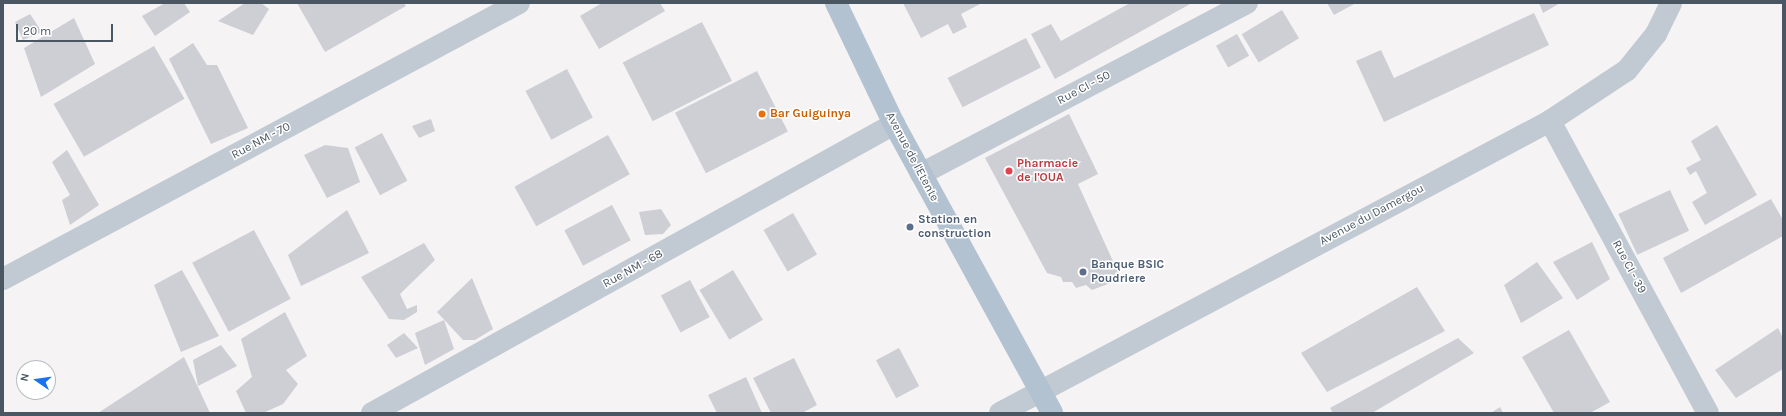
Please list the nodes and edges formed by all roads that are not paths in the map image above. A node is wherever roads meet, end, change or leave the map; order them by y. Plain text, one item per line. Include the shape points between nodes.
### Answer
1 (519, 3) edge
2 (837, 3) edge
3 (1247, 3) edge
4 (1671, 3) edge
5 (1550, 121) junction
6 (894, 124) junction
7 (921, 174) junction
8 (3, 279) edge
9 (1041, 392) junction
10 (372, 413) edge
11 (1000, 413) edge
12 (1052, 413) edge
13 (1708, 413) edge

1 - 8 street, Rue NM - 70
2 - 6 main road, Avenue de l'Etente
3 - 7 street, Rue CI - 50
4 - 5 street, Avenue du Damergou via 1656,34 1627,70
5 - 9 street, Avenue du Damergou
5 - 13 street, Rue CI - 39
6 - 7 main road, Avenue de l'Etente
6 - 10 street, Rue NM - 68
7 - 9 main road, Avenue de l'Etente
9 - 11 street, Avenue du Damergou
9 - 12 main road, Avenue de l'Etente

